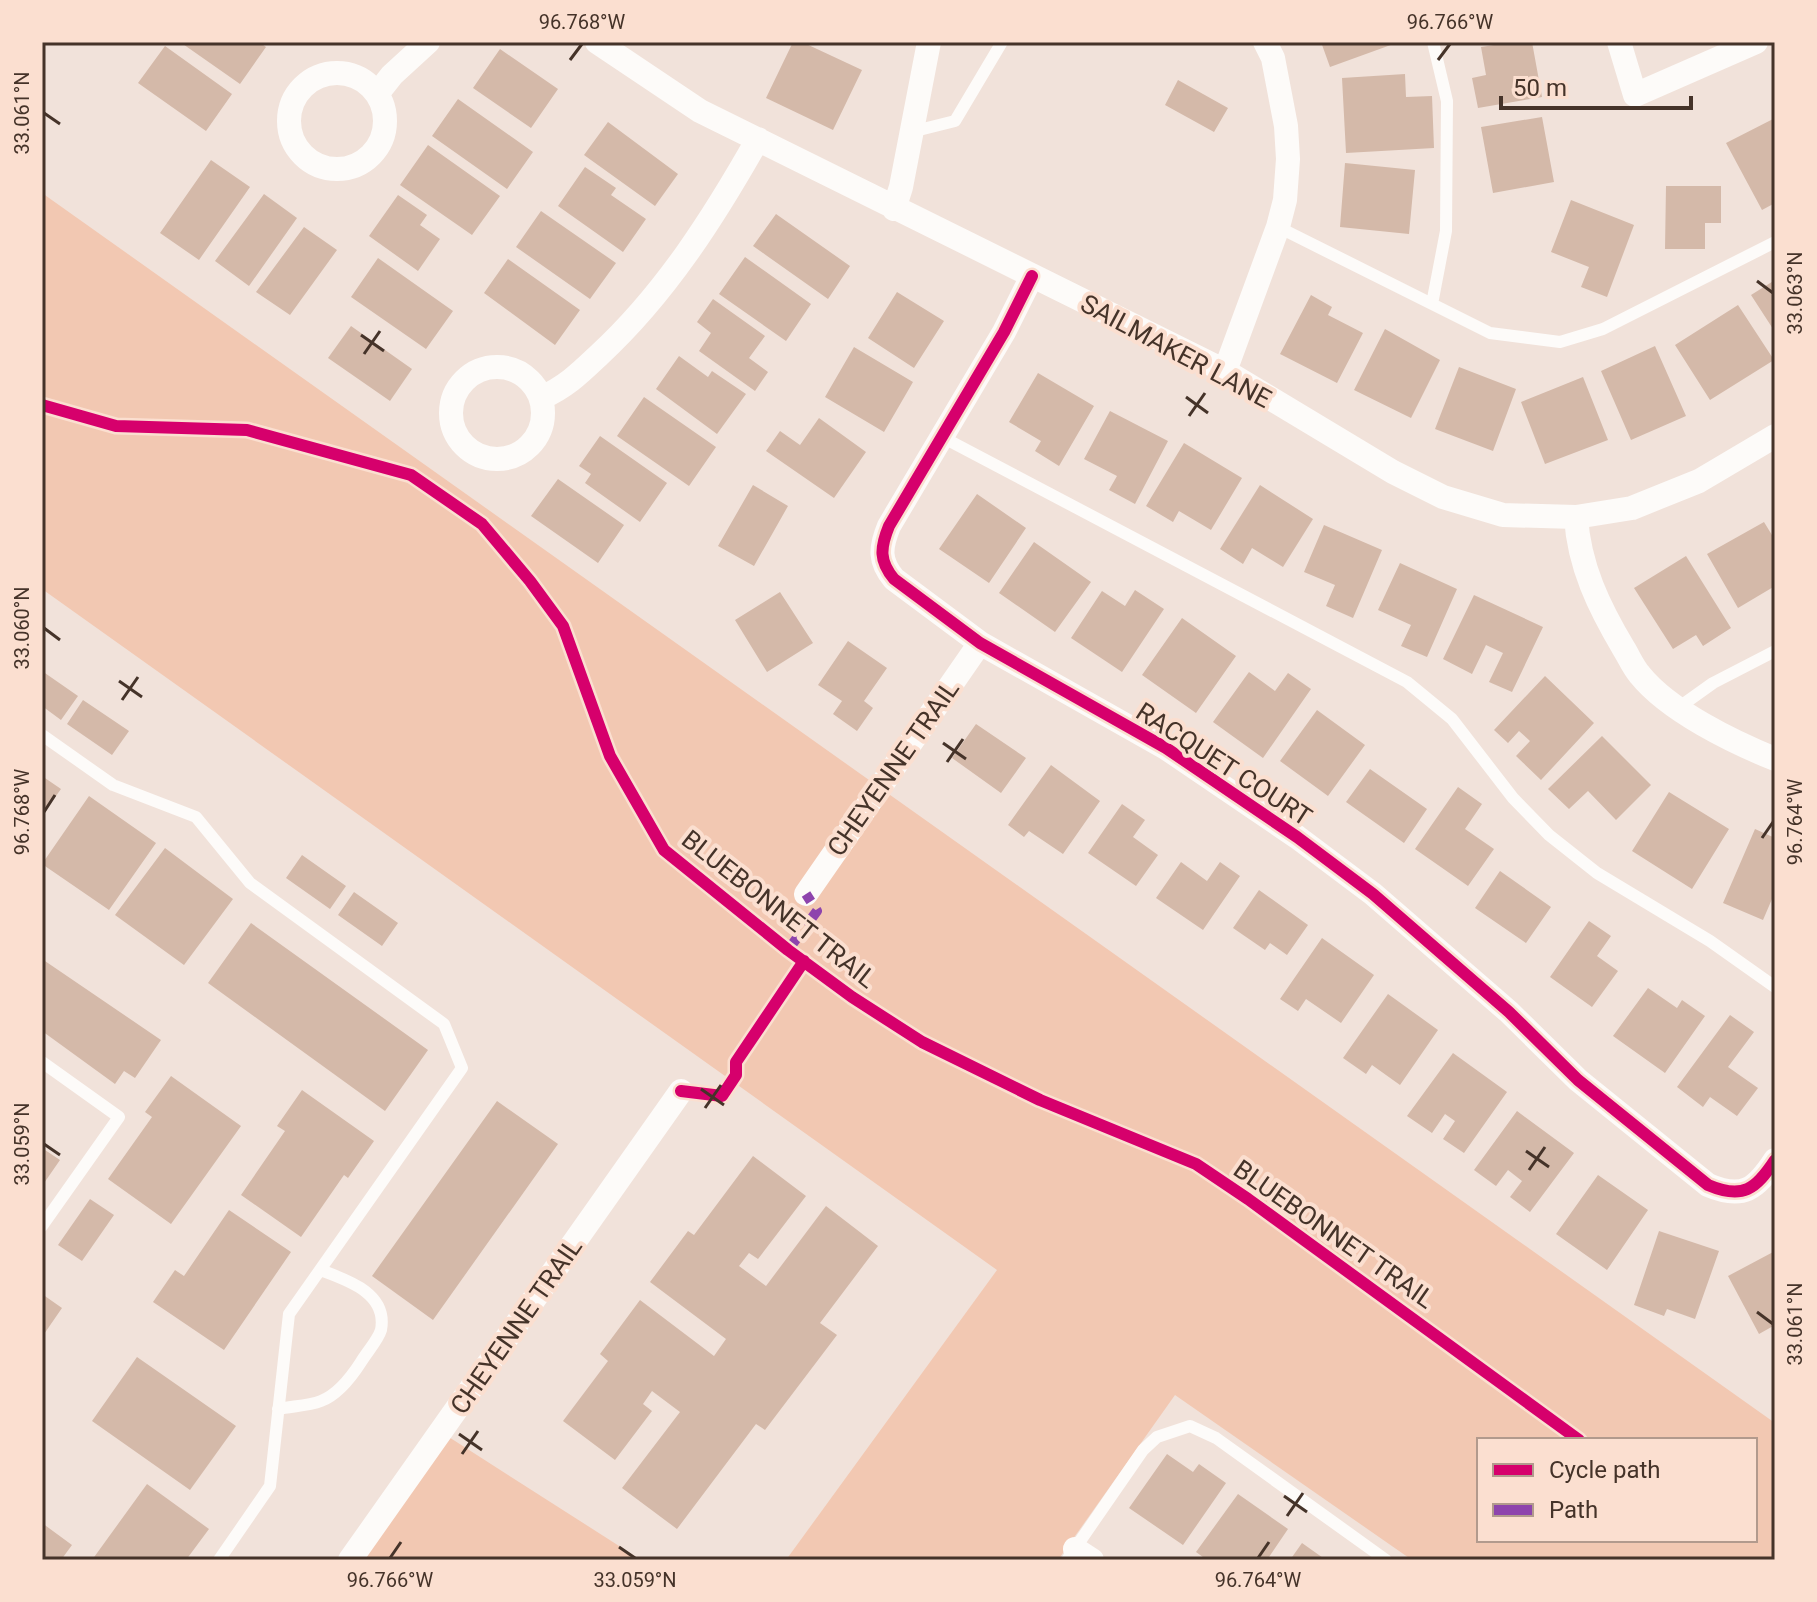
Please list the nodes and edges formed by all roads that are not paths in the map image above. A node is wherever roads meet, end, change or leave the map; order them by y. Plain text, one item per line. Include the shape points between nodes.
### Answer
1 (428, 42) edge
2 (597, 42) edge
3 (929, 42) edge
4 (1002, 42) edge
5 (1265, 42) edge
6 (1433, 42) edge
7 (1619, 42) edge
8 (1756, 42) edge
9 (377, 94) junction
10 (911, 132) junction
11 (758, 139) junction
12 (894, 209) junction
13 (1278, 227) junction
14 (1775, 242) edge
15 (1032, 276) junction
16 (1432, 304) junction
17 (1225, 371) junction
18 (541, 398) dead end
19 (1775, 436) edge
20 (942, 437) junction
21 (1576, 517) junction
22 (980, 643) junction
23 (1775, 651) edge
24 (1678, 708) junction
25 (42, 735) edge
26 (1775, 759) edge
27 (806, 894) dead end
28 (1775, 987) edge
29 (42, 1062) edge
30 (681, 1091) dead end
31 (1775, 1160) edge
32 (42, 1226) edge
33 (320, 1270) junction
34 (278, 1409) junction
35 (1078, 1556) edge
36 (219, 1560) edge
37 (350, 1560) edge
38 (1386, 1560) edge

1 - 9 street
2 - 11 street, SAILMAKER LANE via 700,111
3 - 10 street
4 - 10 lane via 955,121
5 - 13 street via 1286,126 1285,200
6 - 16 lane via 1447,101 1446,231
7 - 8 street via 1635,95
9 - 9 street via 347,73 310,80 290,111 289,130 296,147 327,168 364,161 385,131
10 - 12 street
11 - 12 street, SAILMAKER LANE
11 - 18 street via 716,213 663,285 619,337 564,388
12 - 15 street, SAILMAKER LANE
13 - 16 lane
13 - 17 street
14 - 16 lane via 1603,329 1560,342 1490,333
15 - 17 street, SAILMAKER LANE
15 - 20 street, RACQUET COURT
17 - 21 street, SAILMAKER LANE via 1443,497 1503,515
19 - 21 street, SAILMAKER LANE via 1665,496 1632,508
20 - 22 street, RACQUET COURT via 889,526 881,558 894,579
20 - 28 lane via 1407,682 1452,719 1549,835 1597,873
21 - 24 street via 1578,545 1607,621 1640,676
22 - 27 street, CHEYENNE TRAIL
22 - 31 street, RACQUET COURT via 1166,748 1361,885 1475,981 1578,1080 1699,1178 1718,1189 1744,1191 1755,1187
23 - 24 lane
24 - 26 street via 1732,742
25 - 33 lane via 113,785 196,817 250,883 444,1024 462,1068
29 - 32 lane via 119,1117
30 - 37 street, CHEYENNE TRAIL
33 - 34 lane via 289,1314
33 - 34 lane via 372,1295 381,1313 381,1332 338,1390 323,1401
34 - 36 lane via 270,1486
35 - 38 lane via 1143,1450 1157,1437 1190,1426 1216,1438

